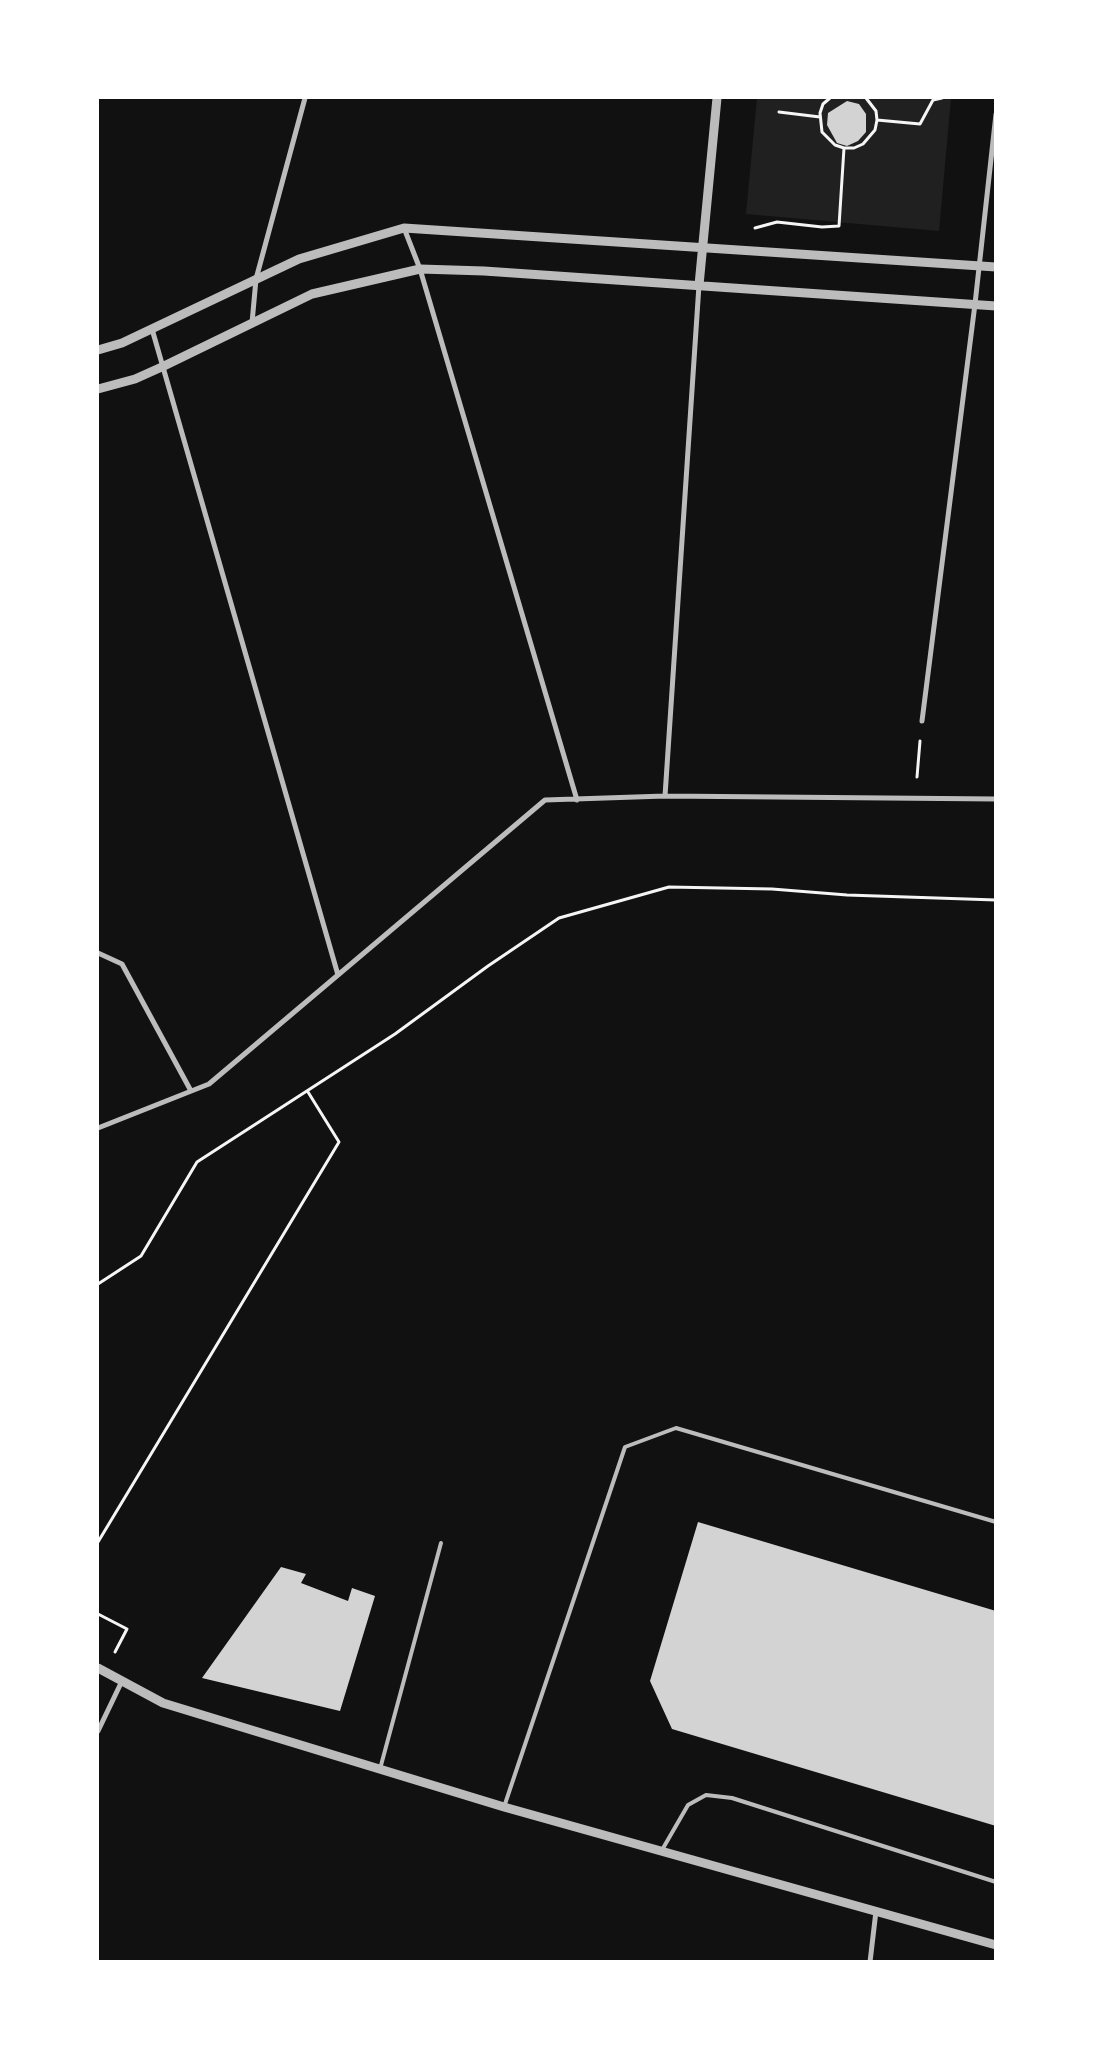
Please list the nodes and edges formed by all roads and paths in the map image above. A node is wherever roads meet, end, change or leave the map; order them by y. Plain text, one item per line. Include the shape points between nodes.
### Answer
1 (305, 98) edge
2 (717, 98) edge
3 (830, 98) edge
4 (866, 98) edge
5 (942, 98) edge
6 (779, 112) dead end
7 (996, 114) edge
8 (820, 117) junction
9 (877, 120) junction
10 (844, 148) junction
11 (404, 228) junction
12 (702, 248) junction
13 (764, 252) junction
14 (979, 266) junction
15 (996, 267) edge
16 (420, 269) junction
17 (256, 279) junction
18 (699, 285) junction
19 (975, 304) junction
20 (996, 306) edge
21 (252, 323) junction
22 (152, 329) junction
23 (98, 350) edge
24 (164, 366) junction
25 (98, 389) edge
26 (922, 721) joint
27 (665, 796) junction
28 (916, 798) junction
29 (577, 800) junction
30 (996, 800) edge
31 (996, 900) edge
32 (98, 952) edge
33 (338, 975) junction
34 (192, 1091) junction
35 (308, 1092) junction
36 (98, 1128) edge
37 (98, 1284) edge
38 (996, 1522) edge
39 (98, 1542) edge
40 (441, 1543) dead end
41 (98, 1614) edge
42 (114, 1653) dead end
43 (98, 1668) edge
44 (122, 1681) junction
45 (98, 1731) edge
46 (380, 1769) junction
47 (504, 1807) junction
48 (662, 1851) junction
49 (996, 1882) edge
50 (876, 1912) junction
51 (996, 1945) edge
52 (870, 1962) edge

1 - 17 street
2 - 12 street
3 - 8 path via 823,104
4 - 9 path via 876,111
5 - 9 path via 934,100 920,124
6 - 8 path
7 - 14 street
8 - 10 path via 822,132
9 - 10 path via 875,130 863,144
10 - 13 path via 838,226 777,222 756,226 754,235
11 - 12 street
11 - 16 street
11 - 17 street via 299,259
12 - 13 street
12 - 18 street
13 - 14 street
14 - 15 street
14 - 19 street
16 - 18 street
16 - 21 street via 312,294
16 - 29 street
17 - 21 street
17 - 22 street
18 - 19 street
18 - 27 street
19 - 20 street
19 - 26 street
21 - 24 street
22 - 23 street
22 - 24 street
24 - 25 street via 135,379
24 - 33 street
26 - 28 path
27 - 28 street
27 - 29 street
28 - 30 street
29 - 33 street via 545,800
31 - 35 path via 847,895 772,888 669,887 651,892 558,918
32 - 34 street via 122,964
33 - 34 street via 209,1084
34 - 36 street
35 - 37 path via 197,1162 141,1256
35 - 39 path via 339,1142
38 - 47 lane via 676,1428 624,1447
40 - 46 lane
41 - 42 path via 127,1629
43 - 44 street
44 - 45 street
44 - 46 street via 163,1703
46 - 47 street
47 - 48 street
48 - 49 lane via 688,1805 706,1794 732,1798
48 - 50 street
50 - 51 street
50 - 52 street

